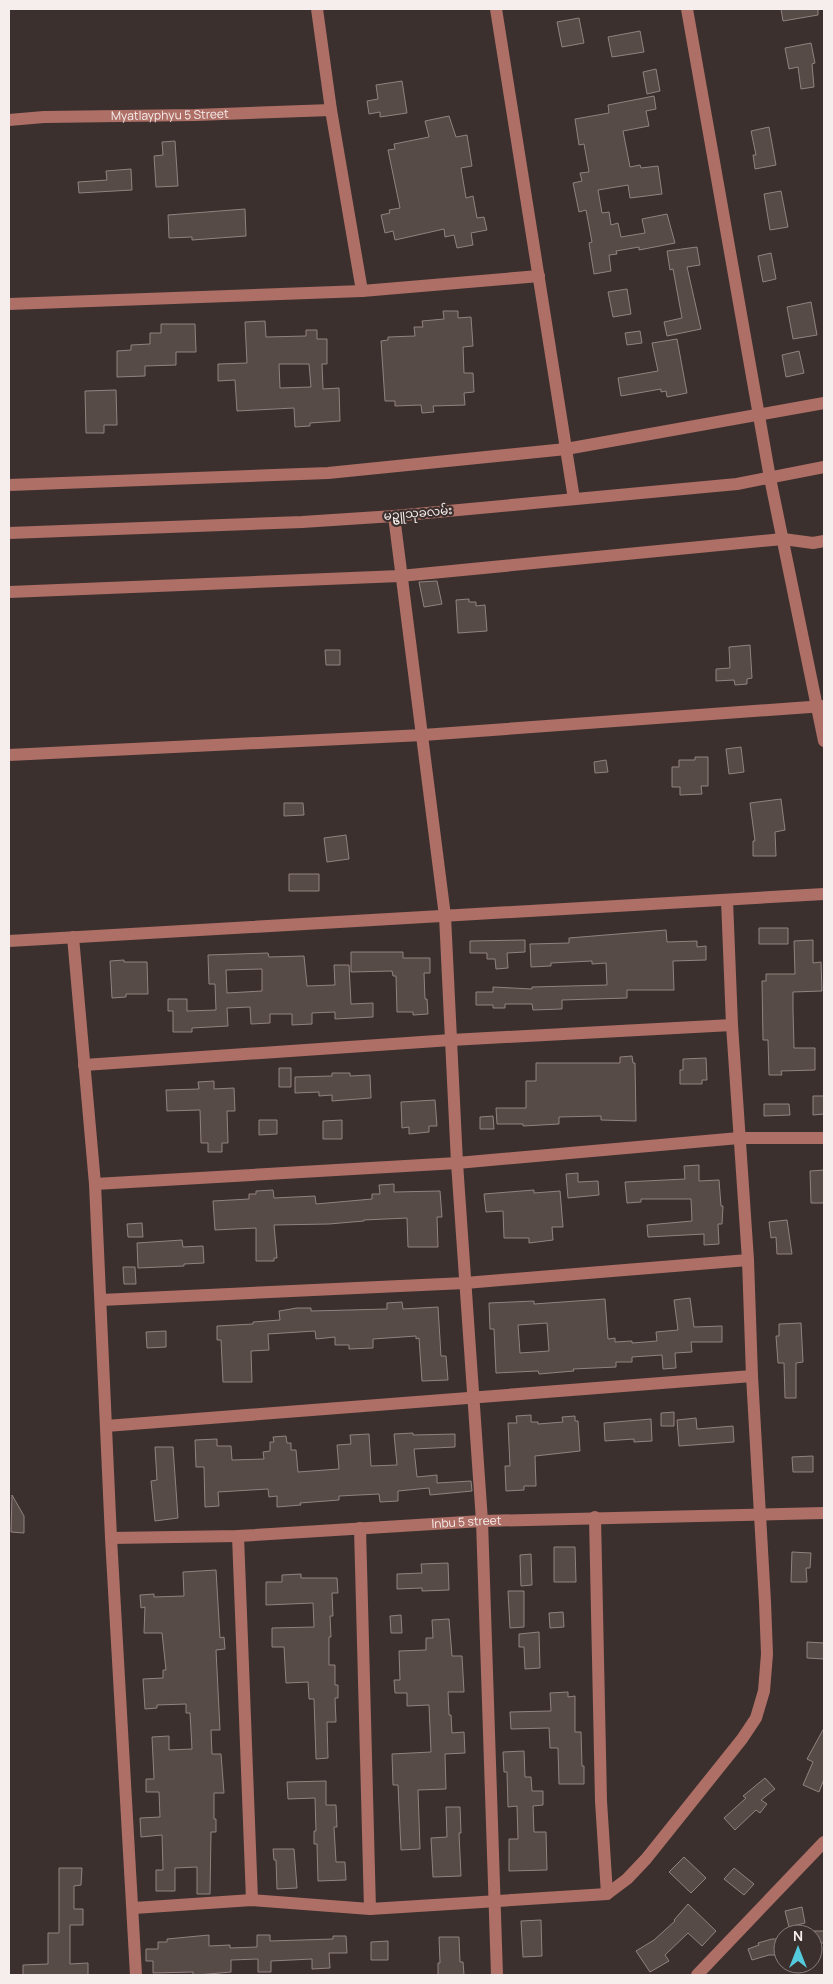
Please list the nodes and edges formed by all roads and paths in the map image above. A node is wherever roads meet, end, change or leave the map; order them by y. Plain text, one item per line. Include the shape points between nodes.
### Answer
1 (317, 9) edge
2 (496, 9) edge
3 (687, 9) edge
4 (331, 110) junction
5 (9, 120) edge
6 (539, 276) junction
7 (362, 291) junction
8 (9, 304) edge
9 (824, 403) edge
10 (759, 414) junction
11 (566, 449) junction
12 (824, 467) edge
13 (770, 478) junction
14 (9, 485) edge
15 (574, 499) junction
16 (394, 516) junction
17 (9, 534) edge
18 (783, 539) junction
19 (824, 541) edge
20 (400, 576) junction
21 (9, 592) edge
22 (821, 706) edge
23 (423, 735) junction
24 (824, 741) edge
25 (9, 755) edge
26 (824, 894) edge
27 (727, 900) junction
28 (445, 916) junction
29 (74, 937) junction
30 (9, 941) edge
31 (732, 1025) junction
32 (451, 1040) junction
33 (84, 1065) junction
34 (739, 1138) junction
35 (824, 1138) edge
36 (457, 1163) junction
37 (95, 1184) junction
38 (748, 1260) junction
39 (465, 1283) junction
40 (101, 1300) junction
41 (752, 1376) junction
42 (473, 1399) junction
43 (106, 1426) junction
44 (824, 1513) edge
45 (759, 1514) junction
46 (594, 1518) junction
47 (482, 1521) junction
48 (360, 1528) junction
49 (238, 1536) junction
50 (110, 1538) junction
51 (824, 1842) edge
52 (607, 1894) junction
53 (252, 1900) junction
54 (494, 1902) junction
55 (134, 1908) junction
56 (370, 1909) junction
57 (136, 1975) edge
58 (497, 1975) edge
59 (697, 1975) edge

1 - 4 street
2 - 6 street
3 - 10 street
4 - 5 street, Myatlayphyu 5 Street
4 - 7 street
6 - 7 street
6 - 11 street
7 - 8 street
9 - 10 street
10 - 11 street
10 - 13 street
11 - 14 street via 328,473
11 - 15 street
12 - 13 street, မဥ္ဇူသုခလမ်း
13 - 15 street, မဥ္ဇူသုခလမ်း
13 - 18 street
15 - 16 street, မဥ္ဇူသုခလမ်း
16 - 17 street, မဥ္ဇူသုခလမ်း
16 - 20 street
18 - 19 street via 813,543
18 - 20 street
18 - 22 street
20 - 21 street
20 - 23 street
22 - 23 street
22 - 24 street
23 - 25 street
23 - 28 street
26 - 27 street
27 - 28 street
27 - 31 street
28 - 29 street
28 - 32 street
29 - 30 street
29 - 33 street
31 - 32 street
31 - 34 street
32 - 33 street
32 - 36 street
33 - 37 street
34 - 35 street
34 - 36 street
34 - 38 street
36 - 37 street
36 - 39 street
37 - 40 street
38 - 39 street
38 - 41 street
39 - 40 street
39 - 42 street
40 - 43 street
41 - 42 street
41 - 45 street
42 - 43 street
42 - 47 street
43 - 50 street
44 - 45 street, Inbu 5 street
45 - 46 street, Inbu 5 street
45 - 52 street via 767,1654 764,1690 756,1718 646,1859 628,1879
46 - 47 street, Inbu 5 street
46 - 52 street via 601,1801
47 - 48 street, Inbu 5 street
47 - 54 street
48 - 49 street, Inbu 5 street
48 - 56 street
49 - 50 street, Inbu 5 street
49 - 53 street
50 - 55 street
51 - 59 street
52 - 54 street
53 - 55 street
53 - 56 street
54 - 56 street
54 - 58 street
55 - 57 street

